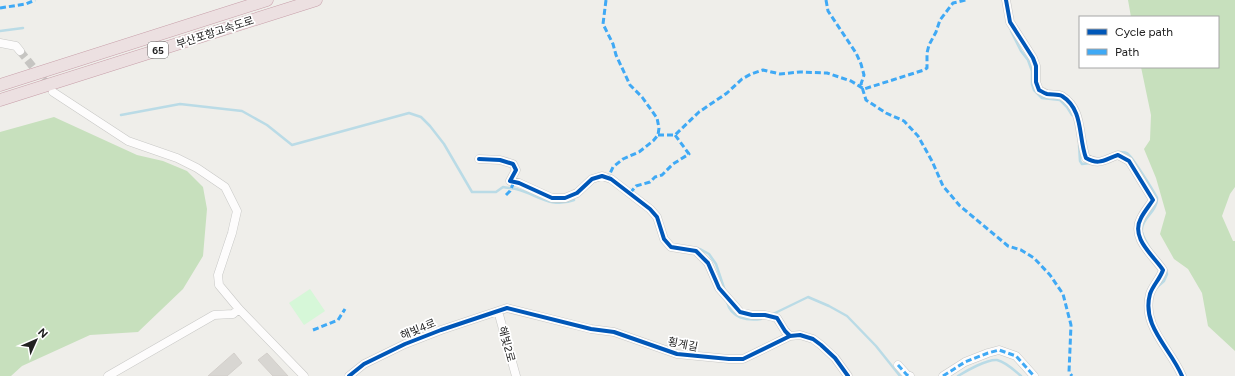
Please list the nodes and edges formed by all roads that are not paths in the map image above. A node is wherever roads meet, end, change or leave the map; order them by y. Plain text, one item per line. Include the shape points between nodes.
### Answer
1 (267, 0) edge
2 (316, 0) edge
3 (1006, 0) edge
4 (0, 43) edge
5 (20, 51) tunnel mouth
6 (0, 85) edge
7 (53, 92) tunnel mouth
8 (0, 100) edge
9 (479, 159) dead end
10 (239, 309) junction
11 (498, 311) junction
12 (790, 336) junction
13 (898, 365) dead end
14 (108, 376) edge
15 (304, 376) edge
16 (349, 376) edge
17 (516, 376) edge
18 (848, 376) edge
19 (910, 376) edge
20 (943, 376) edge
21 (1034, 376) edge
22 (1182, 376) edge

1 - 6 highway, 부산포항고속도로 / 65
2 - 8 highway, 부산포항고속도로 / 65
3 - 22 street via 1010,22 1036,66 1039,90 1046,94 1060,95 1068,100 1078,114 1086,158 1093,162 1101,162 1118,155 1124,157 1153,200 1140,220 1138,230 1144,246 1163,270 1151,292 1148,311 1154,330 1175,360
4 - 5 street via 16,46
7 - 10 street via 128,141 177,158 225,187 237,211 218,275 219,285
9 - 12 street via 500,160 513,164 516,170 510,181 552,198 564,198 577,193 592,179 602,176 611,179 650,209 657,218 664,239 672,247 696,251 708,263 719,288 740,312 777,318
10 - 14 street via 233,314 214,315
10 - 15 street
11 - 12 street, 횡계길 via 507,308 591,329 614,332 677,354 729,359 743,359
11 - 16 street, 해빛4로 via 405,344 364,364
11 - 17 street, 해빛2로
12 - 18 street via 800,335 813,339 835,358
13 - 19 street
20 - 21 street via 965,362 999,350 1016,356

